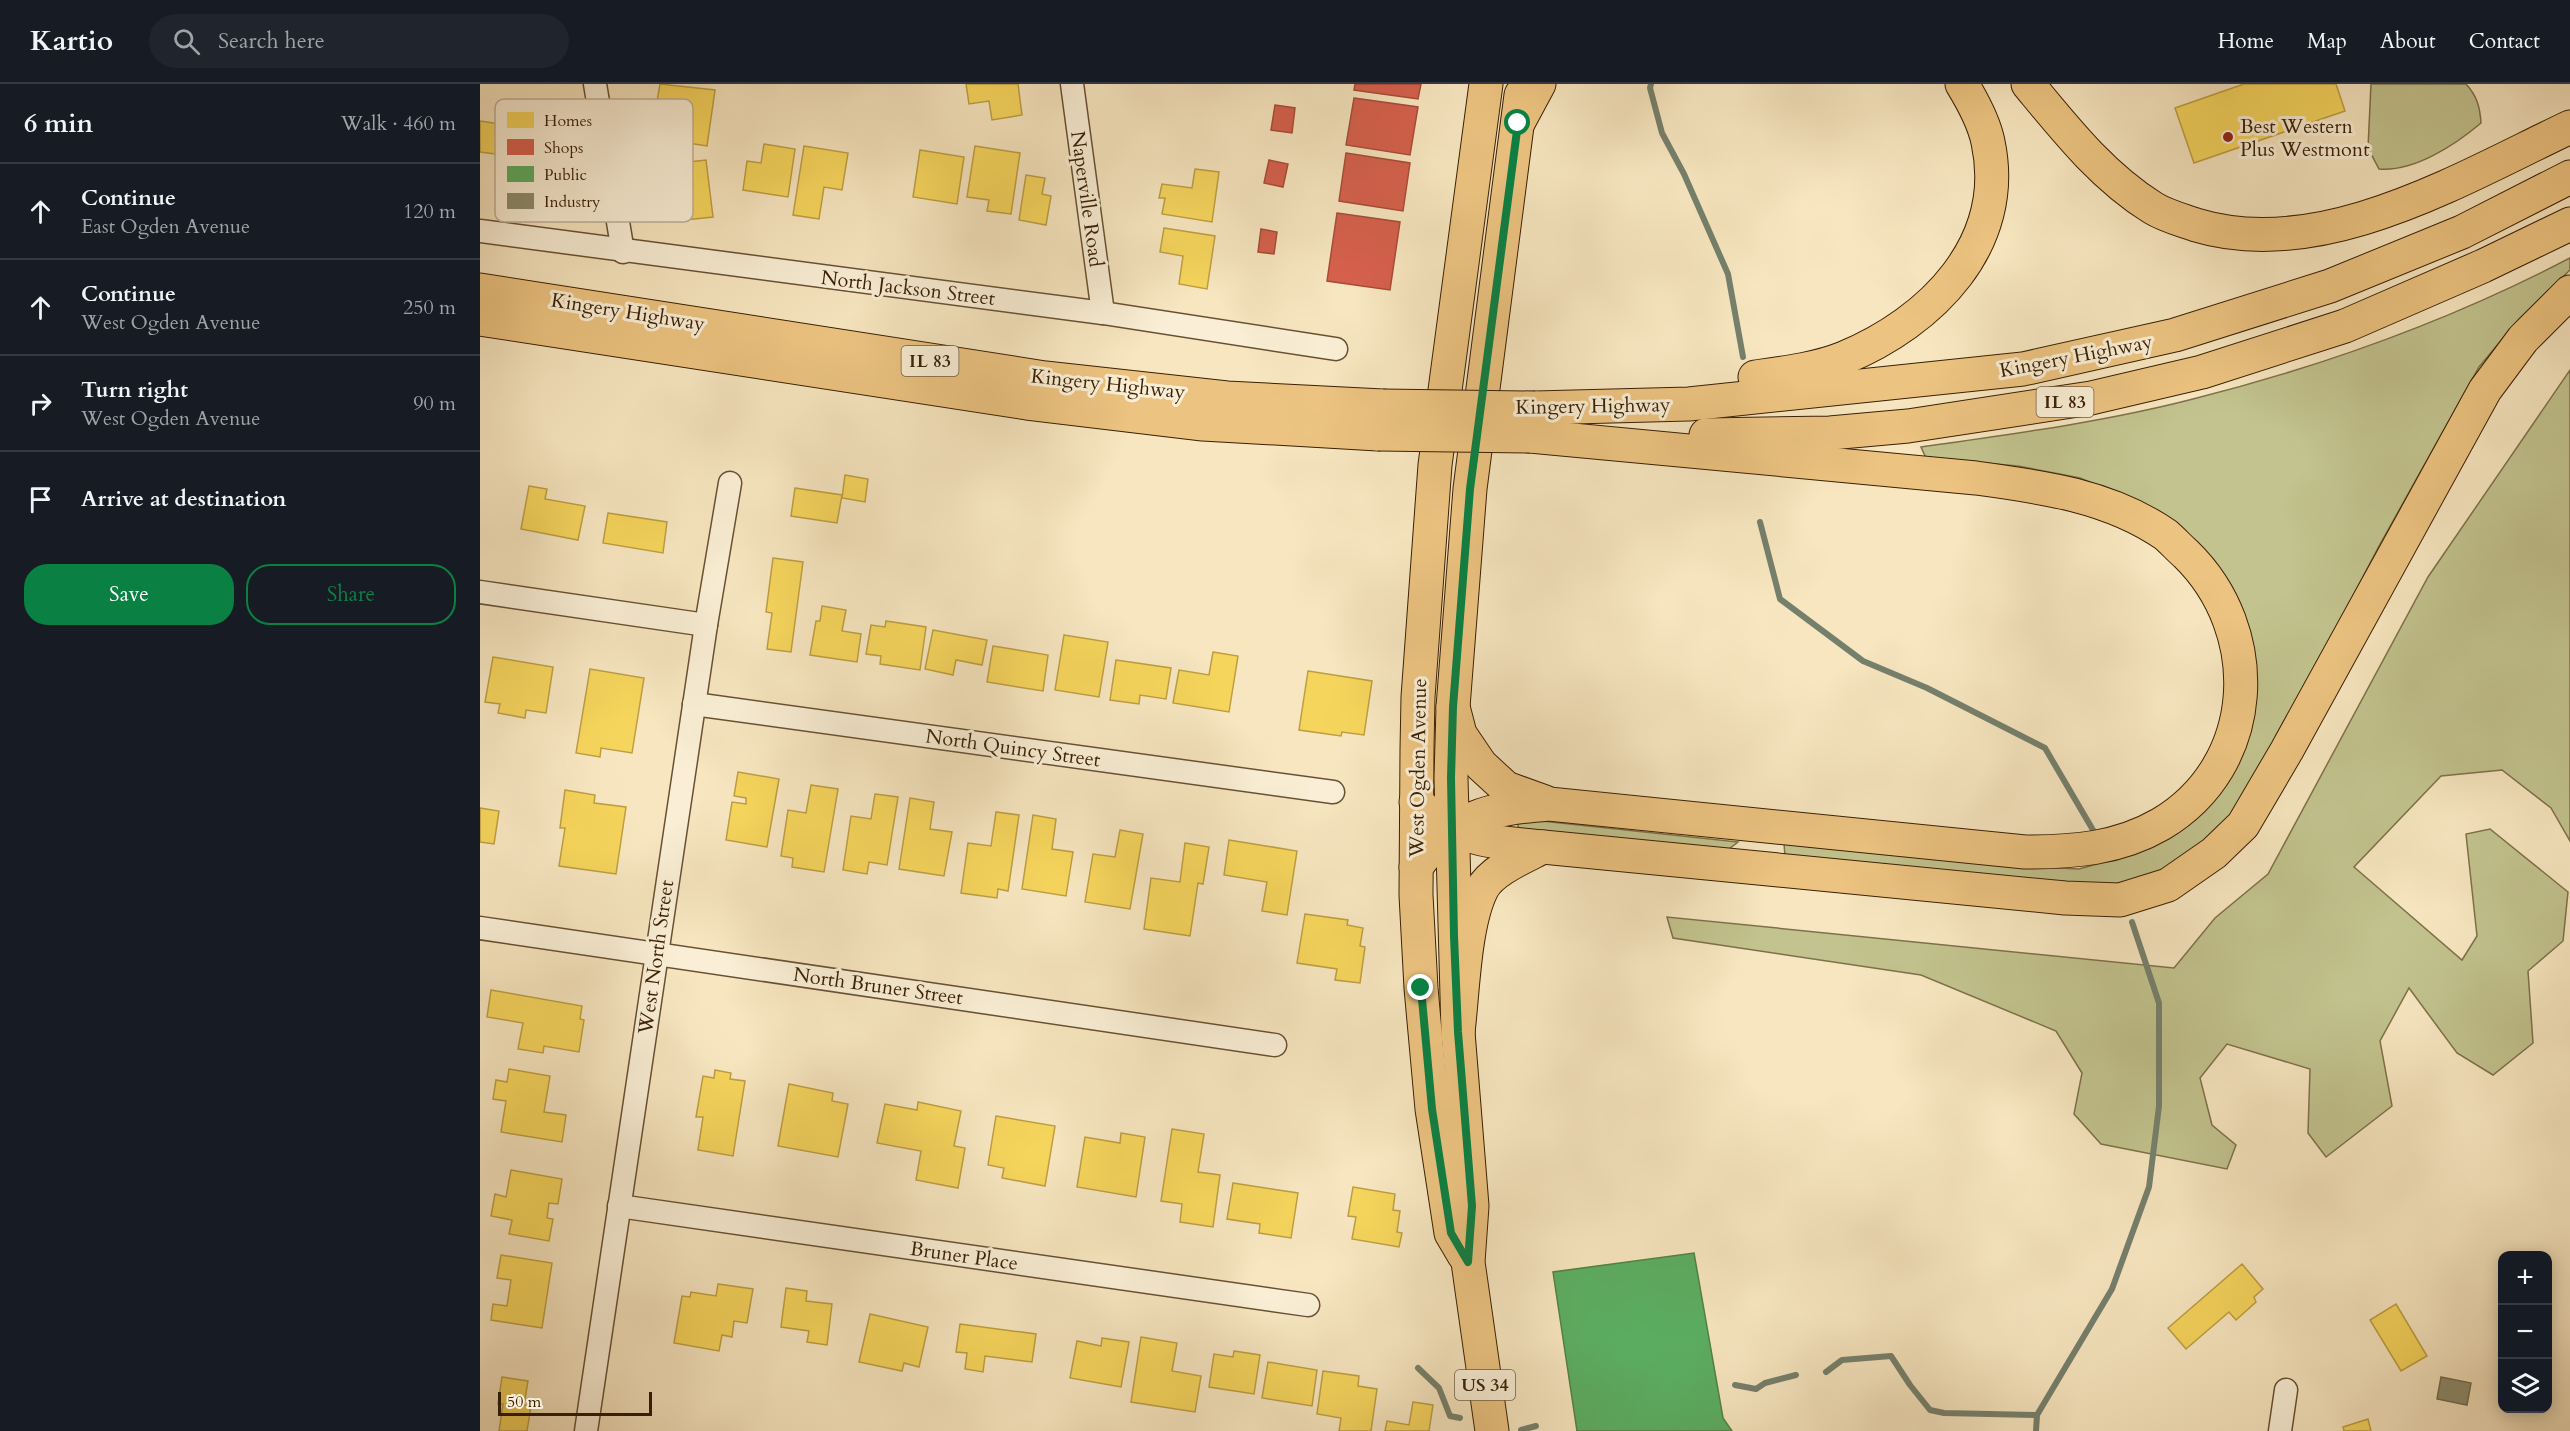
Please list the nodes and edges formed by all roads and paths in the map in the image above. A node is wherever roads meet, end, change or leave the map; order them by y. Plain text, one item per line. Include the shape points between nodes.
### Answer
1 (595, 84) edge
2 (1072, 84) edge
3 (1486, 84) edge
4 (1523, 84) edge
5 (1539, 84) edge
6 (1962, 84) edge
7 (2028, 84) edge
8 (598, 99) edge
9 (1518, 123) junction
10 (2570, 127) edge
11 (2570, 177) edge
12 (618, 222) edge
13 (2570, 224) edge
14 (480, 231) edge
15 (623, 252) junction
16 (480, 290) edge
17 (2570, 292) edge
18 (1102, 313) junction
19 (480, 319) edge
20 (1336, 349) dead end
21 (1380, 420) junction
22 (1532, 422) junction
23 (730, 483) dead end
24 (480, 592) edge
25 (706, 625) junction
26 (694, 704) junction
27 (1453, 707) junction
28 (1333, 792) dead end
29 (1416, 802) junction
30 (1549, 804) junction
31 (1452, 830) junction
32 (1543, 847) junction
33 (1416, 867) junction
34 (480, 928) edge
35 (656, 953) junction
36 (1458, 1032) junction
37 (1275, 1045) dead end
38 (620, 1206) junction
39 (1468, 1262) junction
40 (1308, 1305) dead end
41 (2286, 1390) dead end
42 (586, 1431) edge
43 (1492, 1431) edge
44 (2280, 1431) edge

1 - 8 street
2 - 18 street, Naperville Road
3 - 29 main road, West Ogden Avenue / US 34 via 1435,465 1418,698
4 - 9 main road, US 34
5 - 9 main road
6 - 22 main road via 1977,109 1988,142 1992,187 1983,225 1964,268 1925,310 1892,335 1842,359 1782,374 1635,385
7 - 10 main road via 2091,159 2129,192 2173,217 2238,235 2316,229 2370,215 2422,196
9 - 27 main road, West Ogden Avenue / US 34 via 1470,489
11 - 22 main road, Kingery Highway / IL 83 via 2462,232 2330,286 2175,335 2023,369
12 - 15 street
13 - 22 main road, Kingery Highway / IL 83 via 2345,326 2202,372 2091,398 1908,426 1830,433
14 - 15 street, North Jackson Street
15 - 18 street, North Jackson Street
16 - 21 main road, Kingery Highway / IL 83 via 1045,378
17 - 32 main road via 2523,339 2485,390 2243,825 2214,853 2168,885 2120,900 2065,898
18 - 20 street, North Jackson Street
19 - 21 main road, Kingery Highway / IL 83 via 1027,403 1203,424
21 - 22 main road, Kingery Highway / IL 83, bridge
22 - 30 main road via 2034,486 2091,500 2140,520 2168,537 2198,566 2227,611 2241,663 2241,699 2232,737 2216,770 2193,799 2162,824 2118,844 2073,852 2025,852
23 - 25 street, West North Street
24 - 25 street
25 - 26 street, West North Street
26 - 28 street, North Quincy Street
26 - 35 street, West North Street
27 - 30 main road via 1460,734 1481,765 1506,788
27 - 31 main road, West Ogden Avenue / US 34
29 - 31 main road
29 - 33 main road, West Ogden Avenue / US 34
30 - 31 main road via 1486,812
31 - 32 main road via 1475,839
31 - 33 main road
31 - 36 main road, West Ogden Avenue / US 34
32 - 36 main road via 1506,866 1482,888 1471,925
33 - 39 main road, West Ogden Avenue / US 34 via 1432,1109 1451,1233
34 - 35 street, North Bruner Street
35 - 37 street, North Bruner Street
35 - 38 street, West North Street
36 - 39 main road, West Ogden Avenue / US 34 via 1472,1206
38 - 40 street, Bruner Place
38 - 42 street, West North Street
39 - 43 main road, West Ogden Avenue / US 34
41 - 44 street

